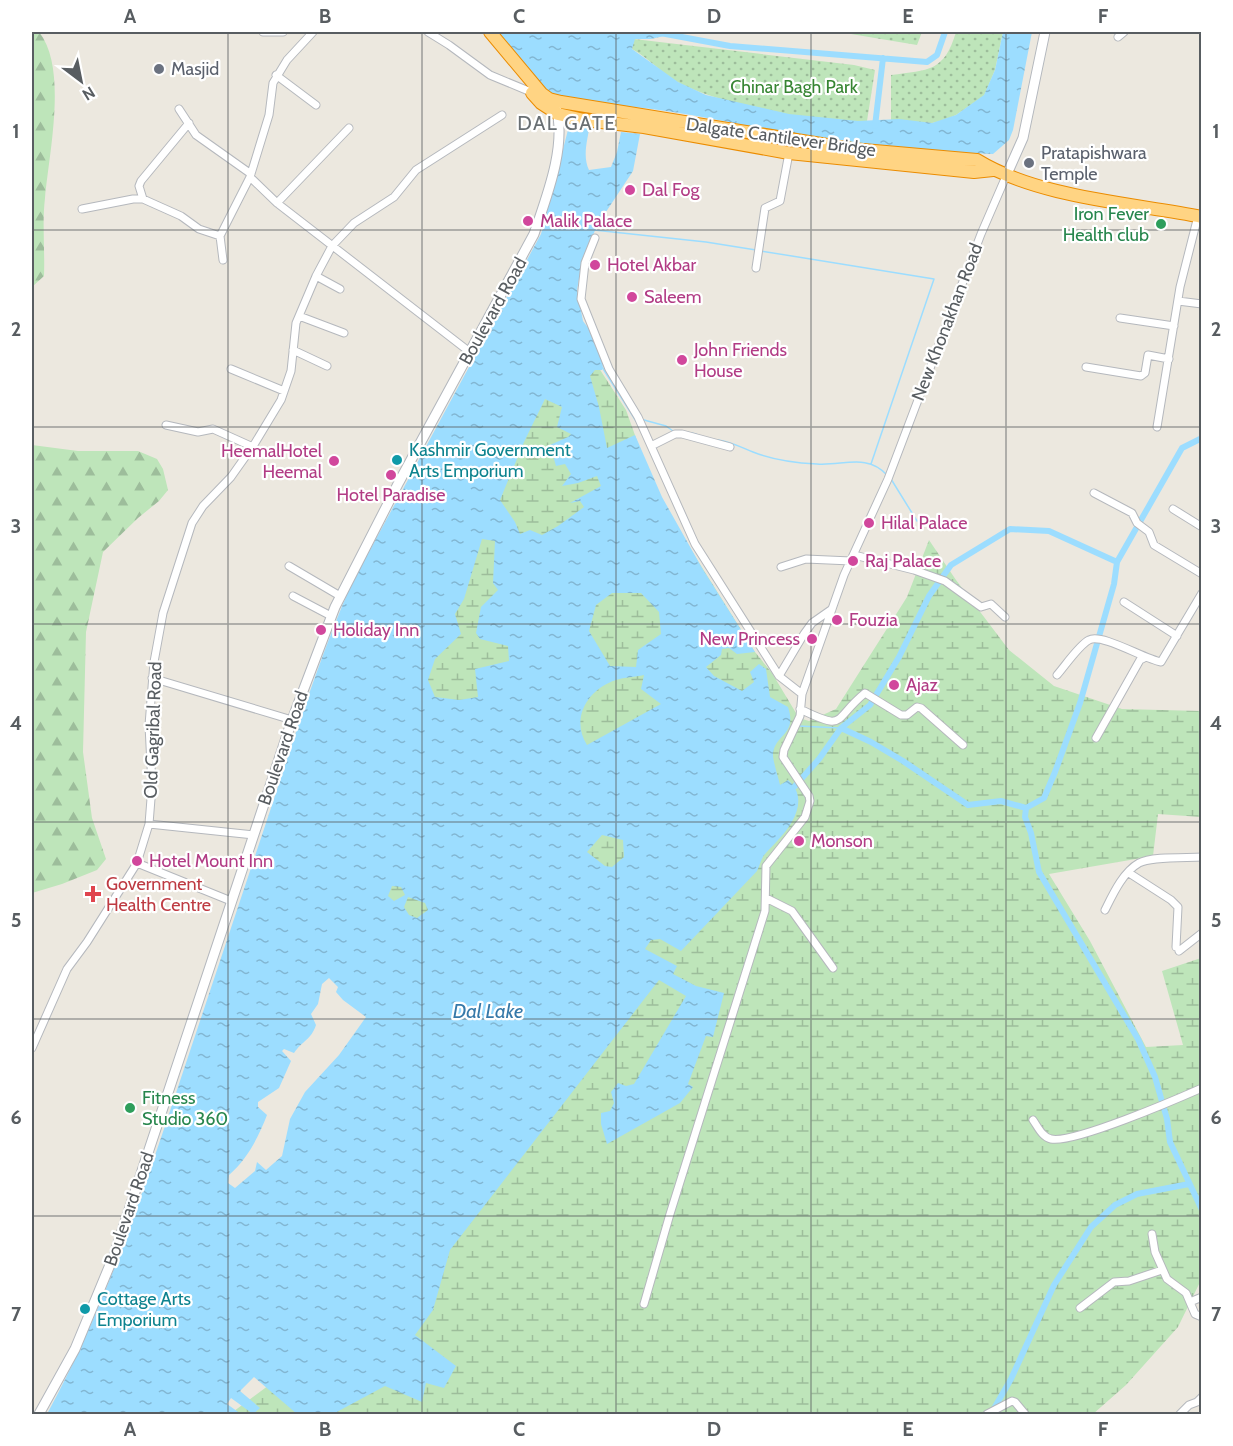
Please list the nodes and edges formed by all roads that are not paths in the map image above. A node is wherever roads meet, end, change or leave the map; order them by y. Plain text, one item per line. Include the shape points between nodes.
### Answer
1 (263, 32) edge
2 (283, 32) edge
3 (313, 32) edge
4 (428, 32) edge
5 (483, 32) edge
6 (490, 32) edge
7 (1044, 32) edge
8 (1124, 32) edge
9 (1118, 37) dead end
10 (276, 75) junction
11 (531, 92) junction
12 (553, 100) junction
13 (316, 105) dead end
14 (179, 109) dead end
15 (502, 115) dead end
16 (562, 116) junction
17 (189, 123) junction
18 (349, 128) dead end
19 (707, 133) junction
20 (789, 153) junction
21 (993, 170) junction
22 (1007, 174) junction
23 (250, 176) junction
24 (143, 199) junction
25 (277, 203) junction
26 (82, 209) dead end
27 (1199, 217) edge
28 (220, 236) junction
29 (595, 237) dead end
30 (333, 246) junction
31 (223, 260) dead end
32 (756, 268) dead end
33 (316, 276) junction
34 (340, 289) dead end
35 (1178, 301) junction
36 (1202, 304) edge
37 (299, 316) junction
38 (1120, 318) dead end
39 (1174, 326) junction
40 (344, 333) dead end
41 (293, 350) junction
42 (471, 353) junction
43 (1169, 359) junction
44 (327, 366) dead end
45 (1086, 367) dead end
46 (231, 369) dead end
47 (284, 391) junction
48 (166, 425) dead end
49 (1157, 427) dead end
50 (651, 446) junction
51 (253, 447) junction
52 (730, 447) dead end
53 (1094, 493) dead end
54 (1173, 509) dead end
55 (1202, 527) edge
56 (852, 558) junction
57 (290, 566) dead end
58 (781, 567) dead end
59 (1202, 574) edge
60 (1202, 592) edge
61 (293, 596) dead end
62 (340, 596) junction
63 (1124, 602) dead end
64 (832, 608) junction
65 (331, 616) junction
66 (1005, 617) dead end
67 (1177, 636) junction
68 (1144, 658) junction
69 (1057, 675) dead end
70 (778, 676) junction
71 (152, 678) junction
72 (802, 694) junction
73 (800, 713) junction
74 (292, 720) junction
75 (1096, 738) dead end
76 (963, 745) dead end
77 (149, 824) junction
78 (254, 835) junction
79 (1202, 857) edge
80 (137, 863) junction
81 (1129, 873) junction
82 (766, 898) junction
83 (231, 901) junction
84 (1105, 910) dead end
85 (1202, 933) edge
86 (833, 968) dead end
87 (32, 1048) edge
88 (1202, 1088) edge
89 (1033, 1120) dead end
90 (1152, 1234) dead end
91 (1162, 1270) junction
92 (1202, 1297) edge
93 (1190, 1302) junction
94 (644, 1304) dead end
95 (1080, 1308) dead end
96 (1202, 1317) edge
97 (1202, 1397) edge
98 (39, 1414) edge
99 (988, 1414) edge
100 (1025, 1414) edge
101 (1180, 1414) edge

1 - 2 street
3 - 10 street
4 - 11 street via 490,75
5 - 11 highway
6 - 12 highway via 542,94
7 - 22 main road via 1023,138
8 - 9 street
10 - 13 street
10 - 23 street via 269,115
11 - 16 highway
12 - 16 main road, Boulevard Road
12 - 19 highway, Dalgate Cantilever Bridge
14 - 17 street
15 - 30 street, Old Gagribal Road via 416,170 394,197 354,223
16 - 19 highway
16 - 42 main road, Boulevard Road via 546,198 534,234
17 - 23 street via 196,135
17 - 24 street via 141,181
18 - 25 street
19 - 20 highway
19 - 21 highway, Dalgate Cantilever Bridge via 978,160
20 - 21 highway via 974,172
20 - 32 street via 780,201 765,208
21 - 22 highway
22 - 27 highway via 1110,202
22 - 56 street, New Khonakhan Road via 889,475
23 - 25 street
23 - 28 street
24 - 26 street
24 - 28 street
25 - 30 street
27 - 35 street
28 - 31 street
29 - 50 street via 585,263 583,305 609,369 639,417
30 - 33 street, Old Gagribal Road
30 - 42 street
33 - 34 street
33 - 37 street, Old Gagribal Road
35 - 36 street
35 - 39 street
37 - 40 street
37 - 41 street, Old Gagribal Road
38 - 39 street
39 - 43 street
41 - 44 street
41 - 47 street, Old Gagribal Road
42 - 62 main road, Boulevard Road
43 - 45 street via 1148,355 1142,376
43 - 49 street
46 - 47 street
47 - 51 street, Old Gagribal Road
48 - 51 street via 198,432 213,429
50 - 52 street via 682,434
50 - 70 street via 695,544
51 - 71 street, Old Gagribal Road via 192,523 163,613
53 - 59 street via 1129,511 1149,532 1155,546
54 - 55 street
56 - 58 street via 806,559
56 - 64 street, New Khonakhan Road
56 - 66 street via 914,570 945,581 981,608 991,604
57 - 62 street
60 - 67 street
61 - 65 street
62 - 65 main road, Boulevard Road
63 - 67 street
64 - 70 street via 812,623
64 - 72 street, New Khonakhan Road
65 - 74 main road, Boulevard Road
67 - 68 street via 1162,661
68 - 69 street via 1096,638 1084,644
68 - 75 street
70 - 72 street
71 - 74 street
71 - 77 street, Old Gagribal Road
72 - 73 street, New Khonakhan Road
73 - 76 street via 833,722 867,693 903,716 921,708
73 - 82 street, New Khonakhan Road via 783,757 809,796 809,806 766,866
74 - 78 main road, Boulevard Road
77 - 78 street
77 - 80 street, Old Gagribal Road
78 - 83 main road, Boulevard Road
79 - 81 street via 1146,861
80 - 83 street
80 - 87 street, Old Gagribal Road via 67,969
81 - 84 street
81 - 85 street via 1178,907 1177,949
82 - 86 street via 792,911
82 - 94 street
83 - 98 main road, Boulevard Road via 114,1254 75,1349
88 - 89 street via 1072,1137 1052,1140 1044,1136
90 - 91 street
91 - 93 street
91 - 95 street via 1114,1282
92 - 93 street
93 - 96 street via 1195,1314
97 - 101 street
99 - 100 street via 1014,1401

